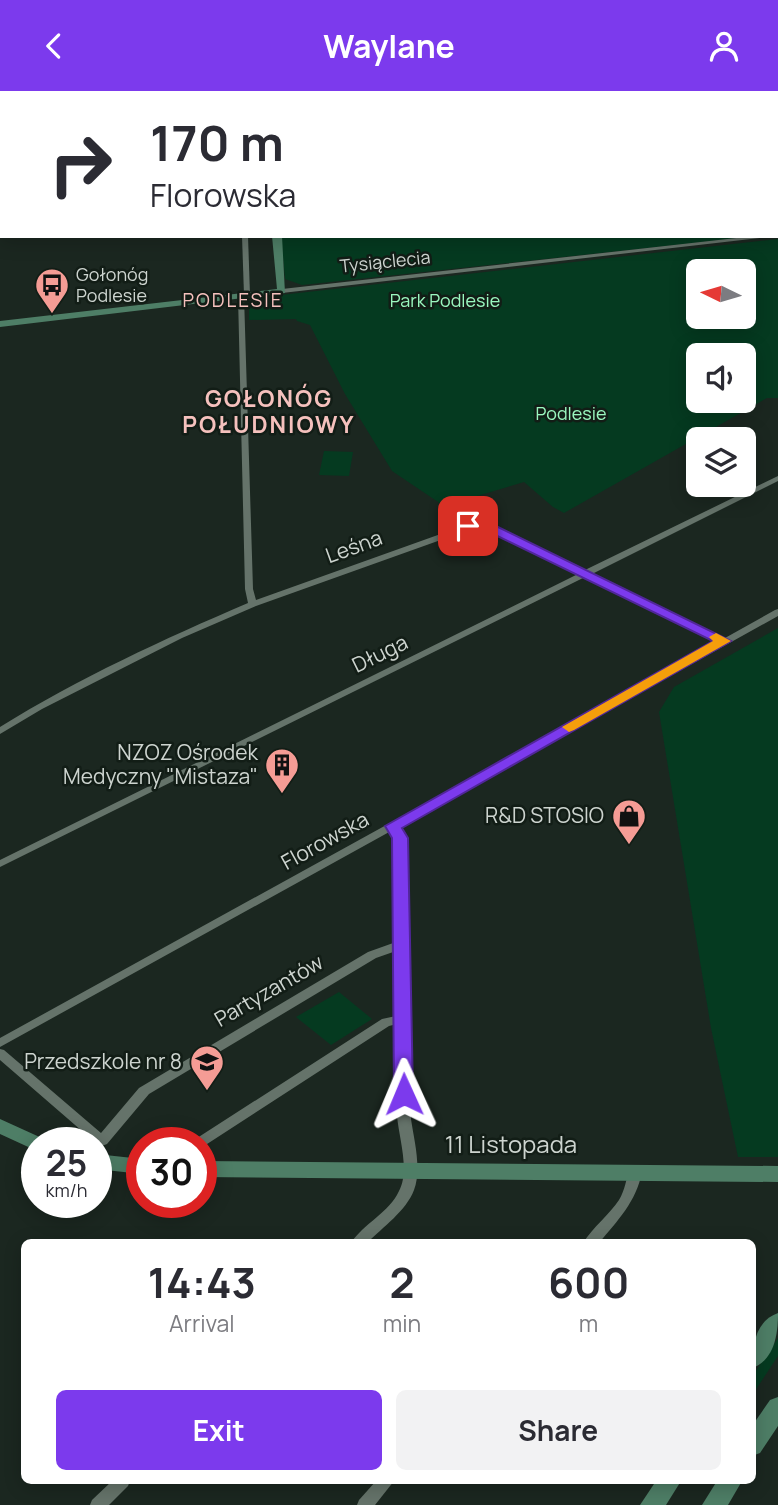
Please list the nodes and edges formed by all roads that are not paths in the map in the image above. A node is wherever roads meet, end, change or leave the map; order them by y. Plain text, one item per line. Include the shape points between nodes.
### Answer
1 (245, 238) edge
2 (277, 238) edge
3 (758, 238) edge
4 (282, 291) junction
5 (244, 296) junction
6 (0, 324) edge
7 (778, 478) edge
8 (585, 574) junction
9 (253, 604) junction
10 (778, 612) edge
11 (724, 641) junction
12 (0, 731) edge
13 (393, 826) junction
14 (0, 864) edge
15 (402, 944) junction
16 (402, 1019) junction
17 (0, 1043) edge
18 (0, 1053) edge
19 (0, 1126) edge
20 (75, 1127) edge
21 (217, 1131) edge
22 (112, 1134) edge
23 (21, 1136) edge
24 (217, 1169) edge
25 (408, 1170) junction
26 (635, 1172) junction
27 (778, 1174) edge
28 (362, 1239) edge
29 (594, 1239) edge
30 (778, 1322) edge
31 (756, 1353) edge
32 (778, 1407) edge
33 (756, 1440) edge
34 (119, 1484) edge
35 (383, 1484) edge
36 (666, 1484) edge
37 (728, 1484) edge
38 (98, 1505) edge
39 (365, 1505) edge
40 (652, 1505) edge
41 (713, 1505) edge

1 - 5 street
2 - 4 street
3 - 4 street, Tysiąclecia
4 - 5 street, Tysiąclecia
5 - 6 street, Tysiąclecia
5 - 9 street
7 - 8 street, Długa
8 - 9 street, Leśna via 477,524
8 - 11 street, Leśna
8 - 14 street, Długa
9 - 12 street, Leśna via 125,663
10 - 11 street, Florowska
11 - 13 street, Florowska
13 - 15 street via 400,838
13 - 17 street, Florowska
15 - 16 street
15 - 22 street, Partyzantów via 372,955 144,1091
16 - 21 street via 386,1022
16 - 25 street
18 - 20 street
19 - 23 street
24 - 25 street, 11 Listopada
25 - 26 street, 11 Listopada
25 - 28 street via 402,1197
26 - 27 street, 11 Listopada
26 - 29 street via 627,1201
30 - 31 street
32 - 33 street
34 - 38 street
35 - 39 street
36 - 40 street
37 - 41 street

